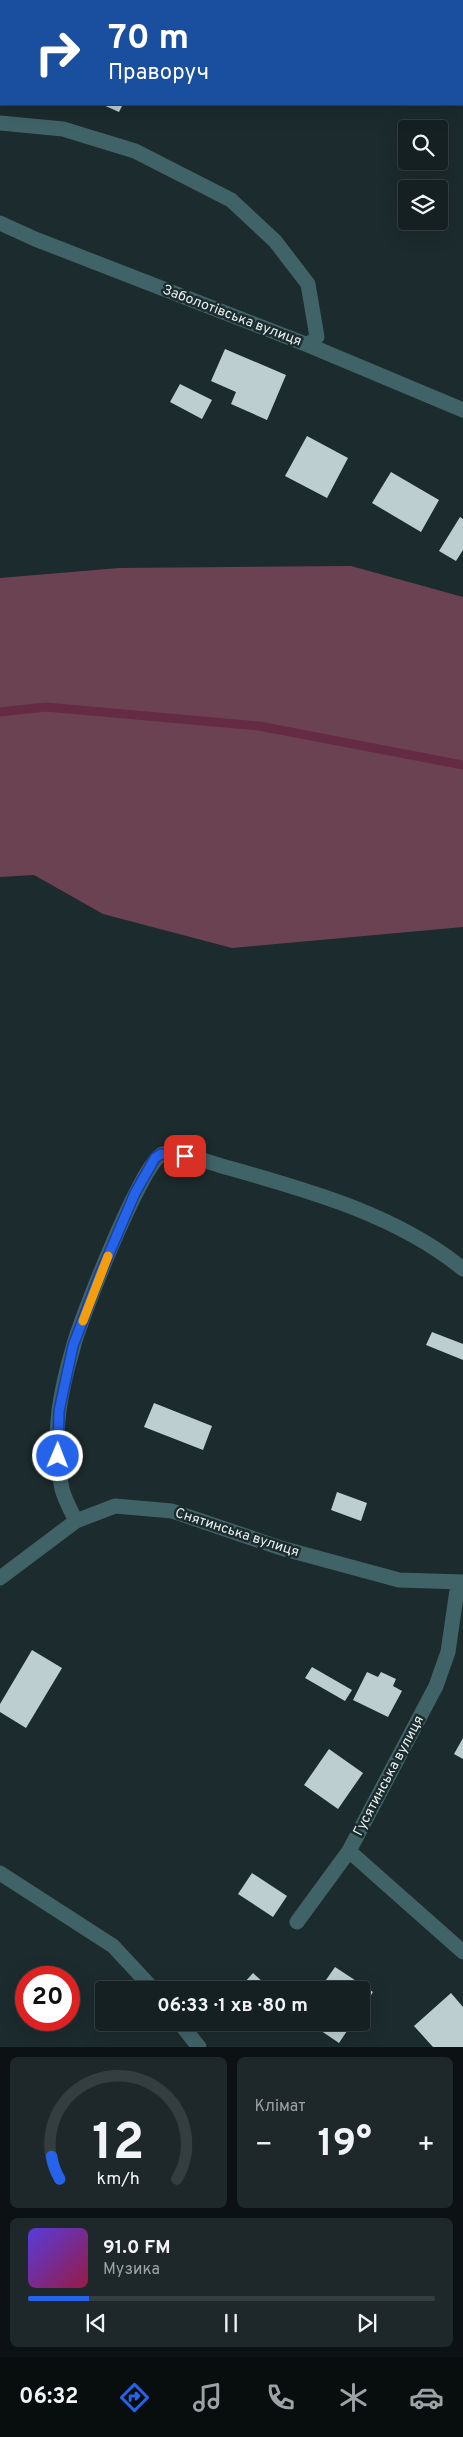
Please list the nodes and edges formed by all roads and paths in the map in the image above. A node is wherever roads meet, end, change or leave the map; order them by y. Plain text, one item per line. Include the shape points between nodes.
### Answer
1 (0, 123) edge
2 (0, 223) edge
3 (308, 345) junction
4 (463, 410) edge
5 (463, 1269) edge
6 (76, 1521) junction
7 (0, 1578) edge
8 (461, 1582) edge
9 (349, 1850) junction
10 (0, 1873) edge
11 (297, 1922) dead end
12 (463, 1952) edge
13 (146, 1981) edge
14 (187, 2031) edge
15 (199, 2047) edge

1 - 3 street via 63,129 135,151 231,200 275,241 308,284 317,336
2 - 3 street, Заболотівська вулиця
3 - 4 street, Заболотівська вулиця
5 - 6 street via 446,1256 362,1211 229,1168 185,1156 161,1154 155,1158 135,1193 73,1346 59,1411 58,1456 62,1490
6 - 7 street, Снятинська вулиця
6 - 8 street, Снятинська вулиця via 115,1506 172,1511 281,1548 398,1580
8 - 9 street, Гусятинська вулиця via 448,1652 436,1686
9 - 11 street
9 - 12 street, Гусятинська вулиця
10 - 13 street via 113,1946
14 - 15 street

